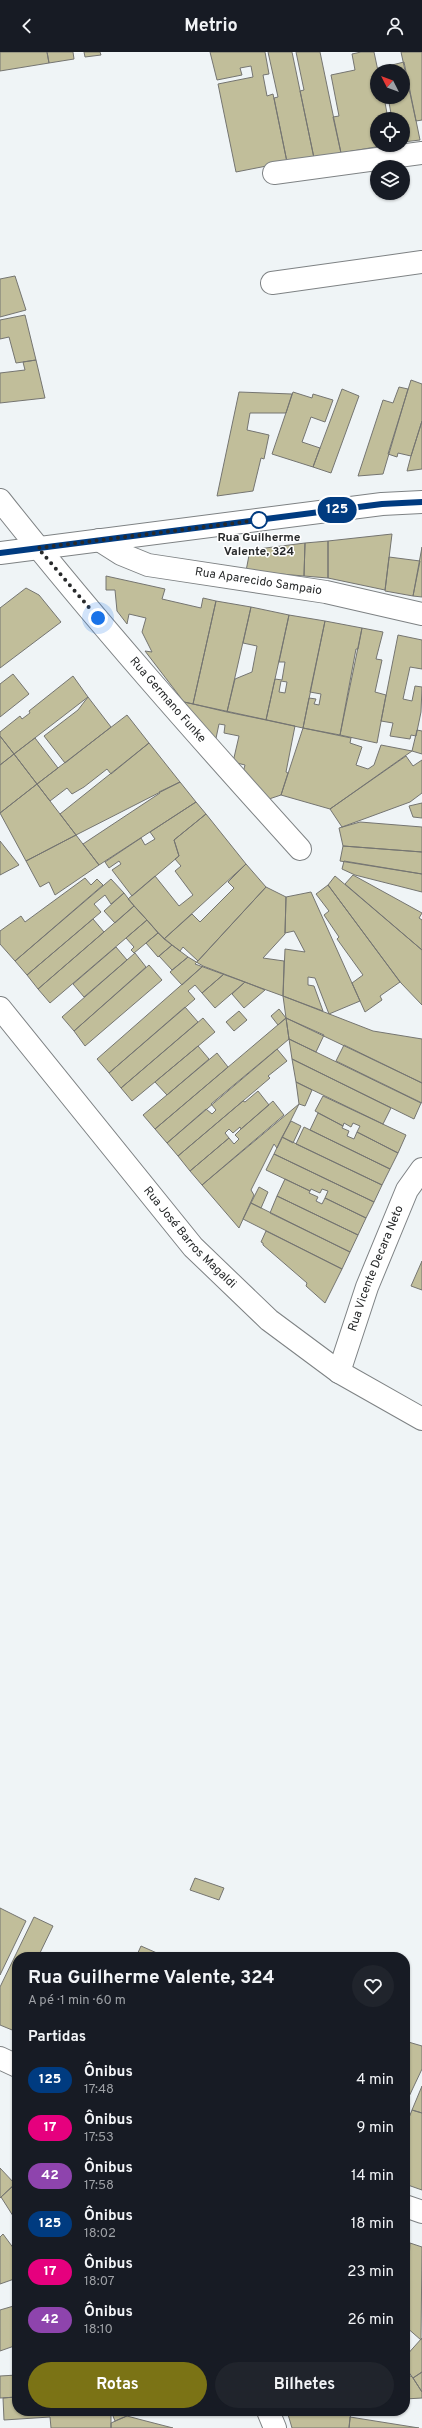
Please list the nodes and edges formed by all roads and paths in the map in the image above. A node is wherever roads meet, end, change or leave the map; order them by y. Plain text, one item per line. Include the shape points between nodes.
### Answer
1 (422, 153) edge
2 (274, 174) dead end
3 (422, 262) edge
4 (272, 283) dead end
5 (0, 500) edge
6 (422, 502) edge
7 (99, 540) junction
8 (38, 548) junction
9 (0, 553) edge
10 (422, 614) edge
11 (300, 849) dead end
12 (0, 1008) edge
13 (422, 1169) edge
14 (339, 1372) junction
15 (422, 1419) edge
16 (0, 2058) edge
17 (12, 2064) edge
18 (410, 2208) edge
19 (422, 2212) edge
20 (270, 2416) edge
21 (275, 2428) edge

1 - 2 street
3 - 4 street
5 - 8 street, Rua Germano Funke
6 - 7 street via 382,504
7 - 8 street
7 - 10 street, Rua Aparecido Sampaio via 120,554 148,565 326,592
8 - 9 street
8 - 11 street, Rua Germano Funke via 218,758
12 - 14 street, Rua José Barros Magaldi via 193,1247 269,1320
13 - 14 street, Rua Vicente Decara Neto via 407,1190 367,1287
14 - 15 street, Rua José Barros Magaldi
16 - 17 street
18 - 19 street
20 - 21 street

